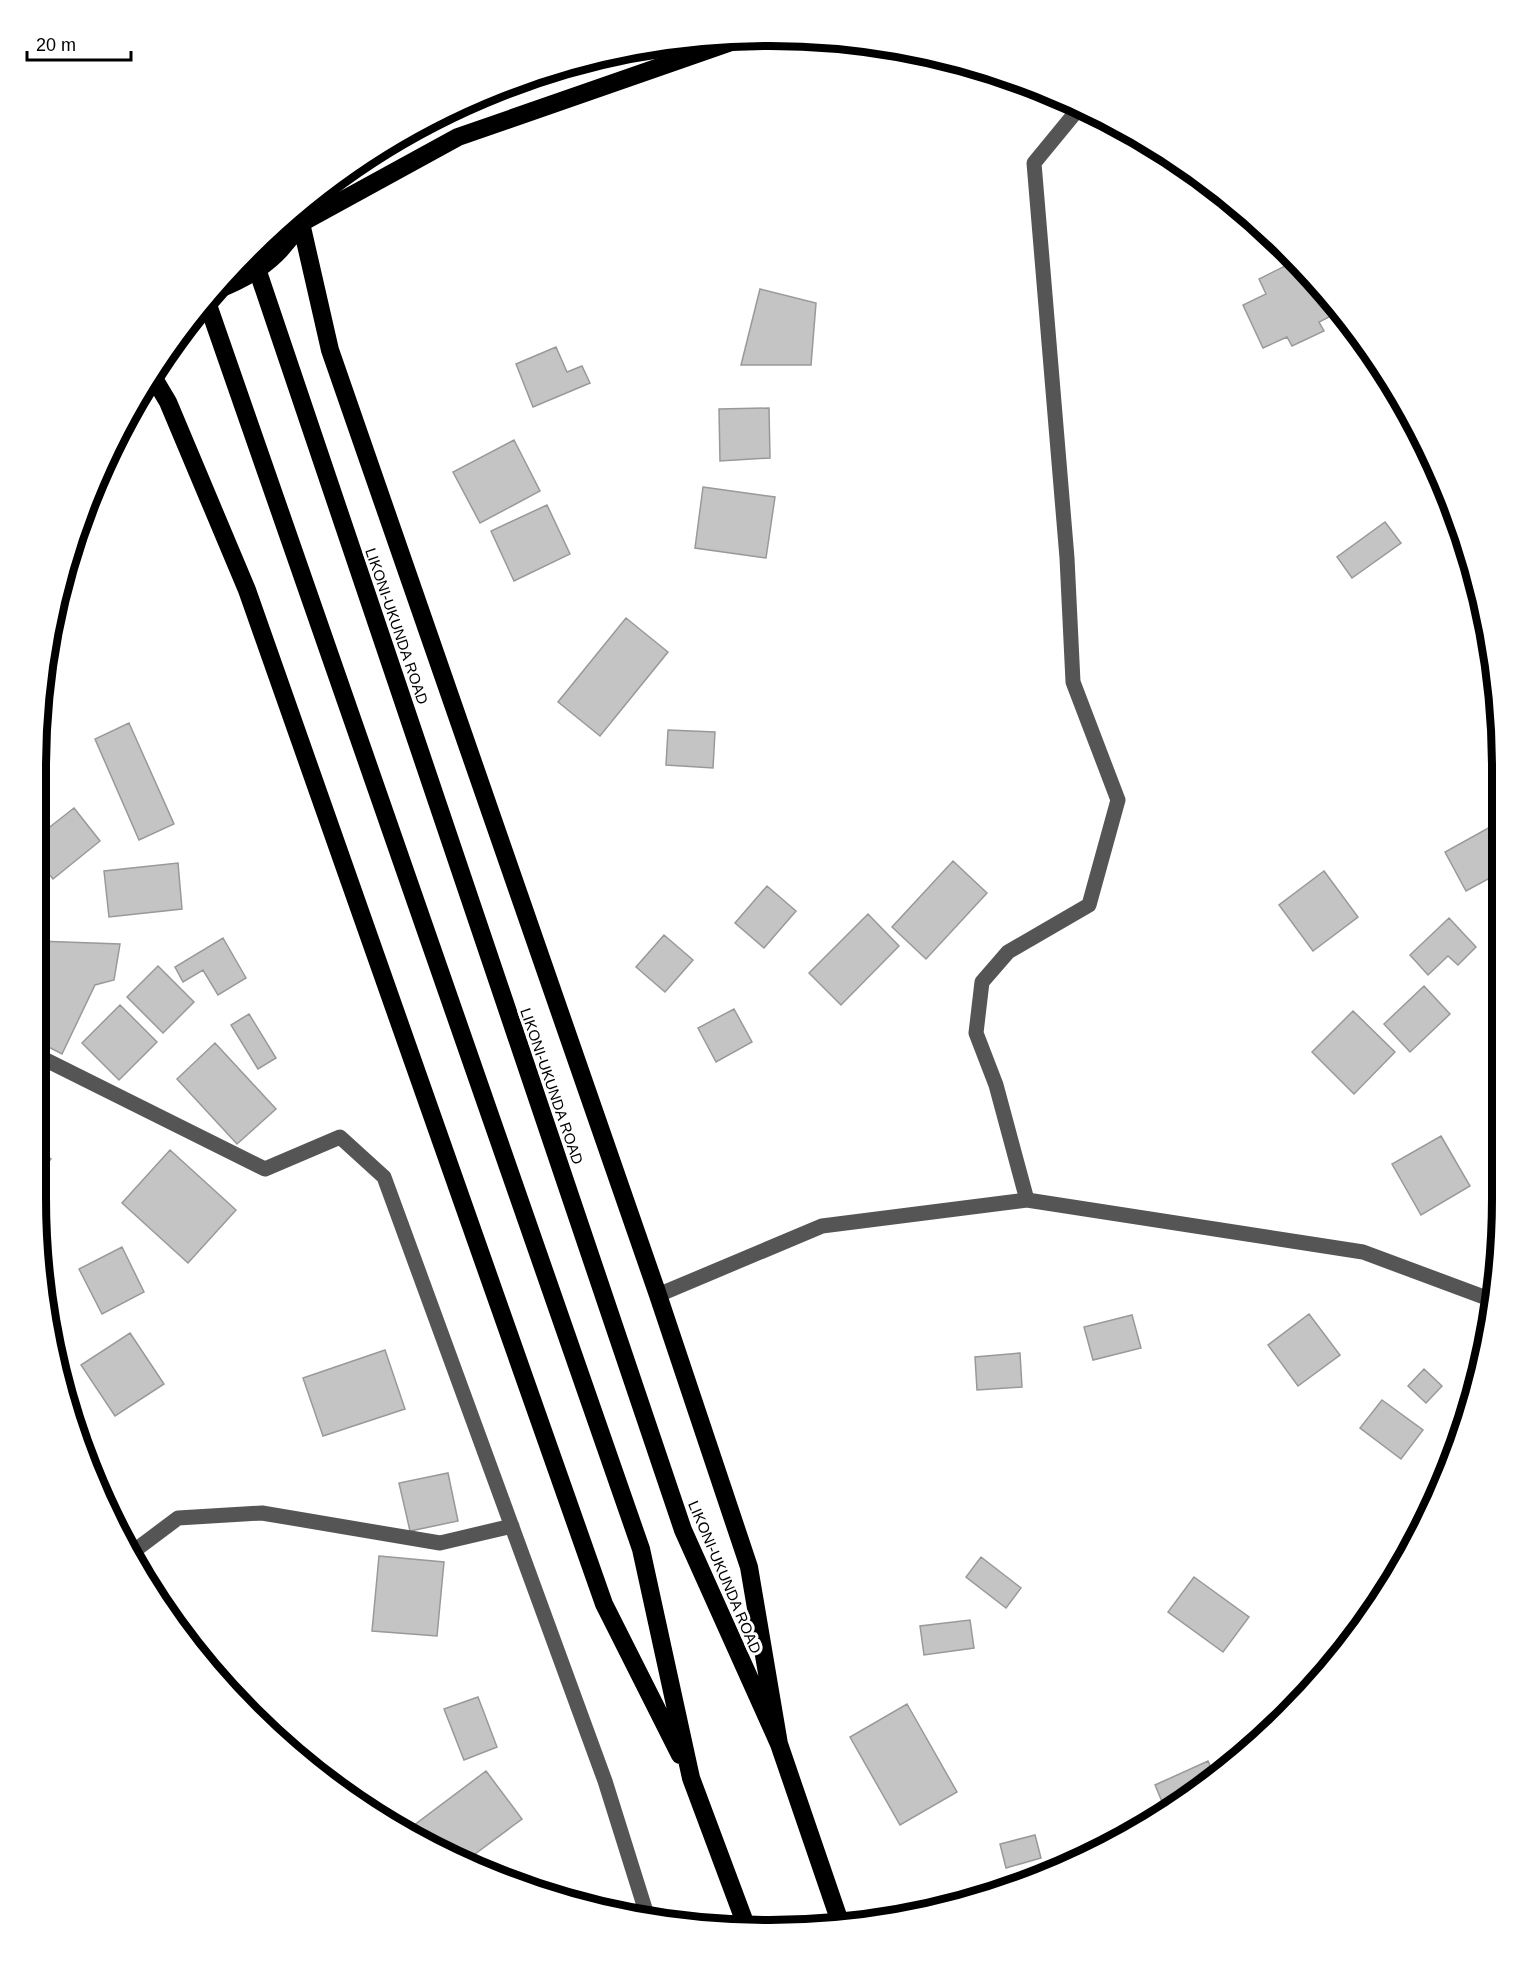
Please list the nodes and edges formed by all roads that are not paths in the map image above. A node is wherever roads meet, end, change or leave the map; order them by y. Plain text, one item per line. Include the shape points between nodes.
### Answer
1 (710, 49) edge
2 (1074, 114) edge
3 (304, 217) edge
4 (301, 223) junction
5 (255, 262) edge
6 (236, 282) edge
7 (210, 312) edge
8 (158, 385) edge
9 (46, 1060) edge
10 (1027, 1200) junction
11 (658, 1295) junction
12 (1484, 1297) edge
13 (512, 1526) junction
14 (137, 1548) edge
15 (779, 1744) junction
16 (691, 1778) junction
17 (645, 1910) edge
18 (838, 1917) edge
19 (744, 1919) edge

1 - 4 highway via 458,137
2 - 10 street via 1034,163 1067,558 1073,682 1118,800 1089,905 1008,952 982,982 976,1033 996,1085
3 - 4 highway
4 - 6 highway via 265,266
4 - 11 highway via 330,350
5 - 15 highway, LIKONI-UKUNDA ROAD via 683,1530
7 - 16 highway via 641,1549
8 - 16 highway via 247,590 604,1605
9 - 13 street via 265,1168 340,1137 384,1177
10 - 11 street via 822,1226
10 - 12 street via 1363,1252
11 - 15 highway via 749,1567
13 - 14 street via 440,1543 262,1513 178,1518
13 - 17 street via 605,1781
15 - 18 highway, LIKONI-UKUNDA ROAD
16 - 19 highway

